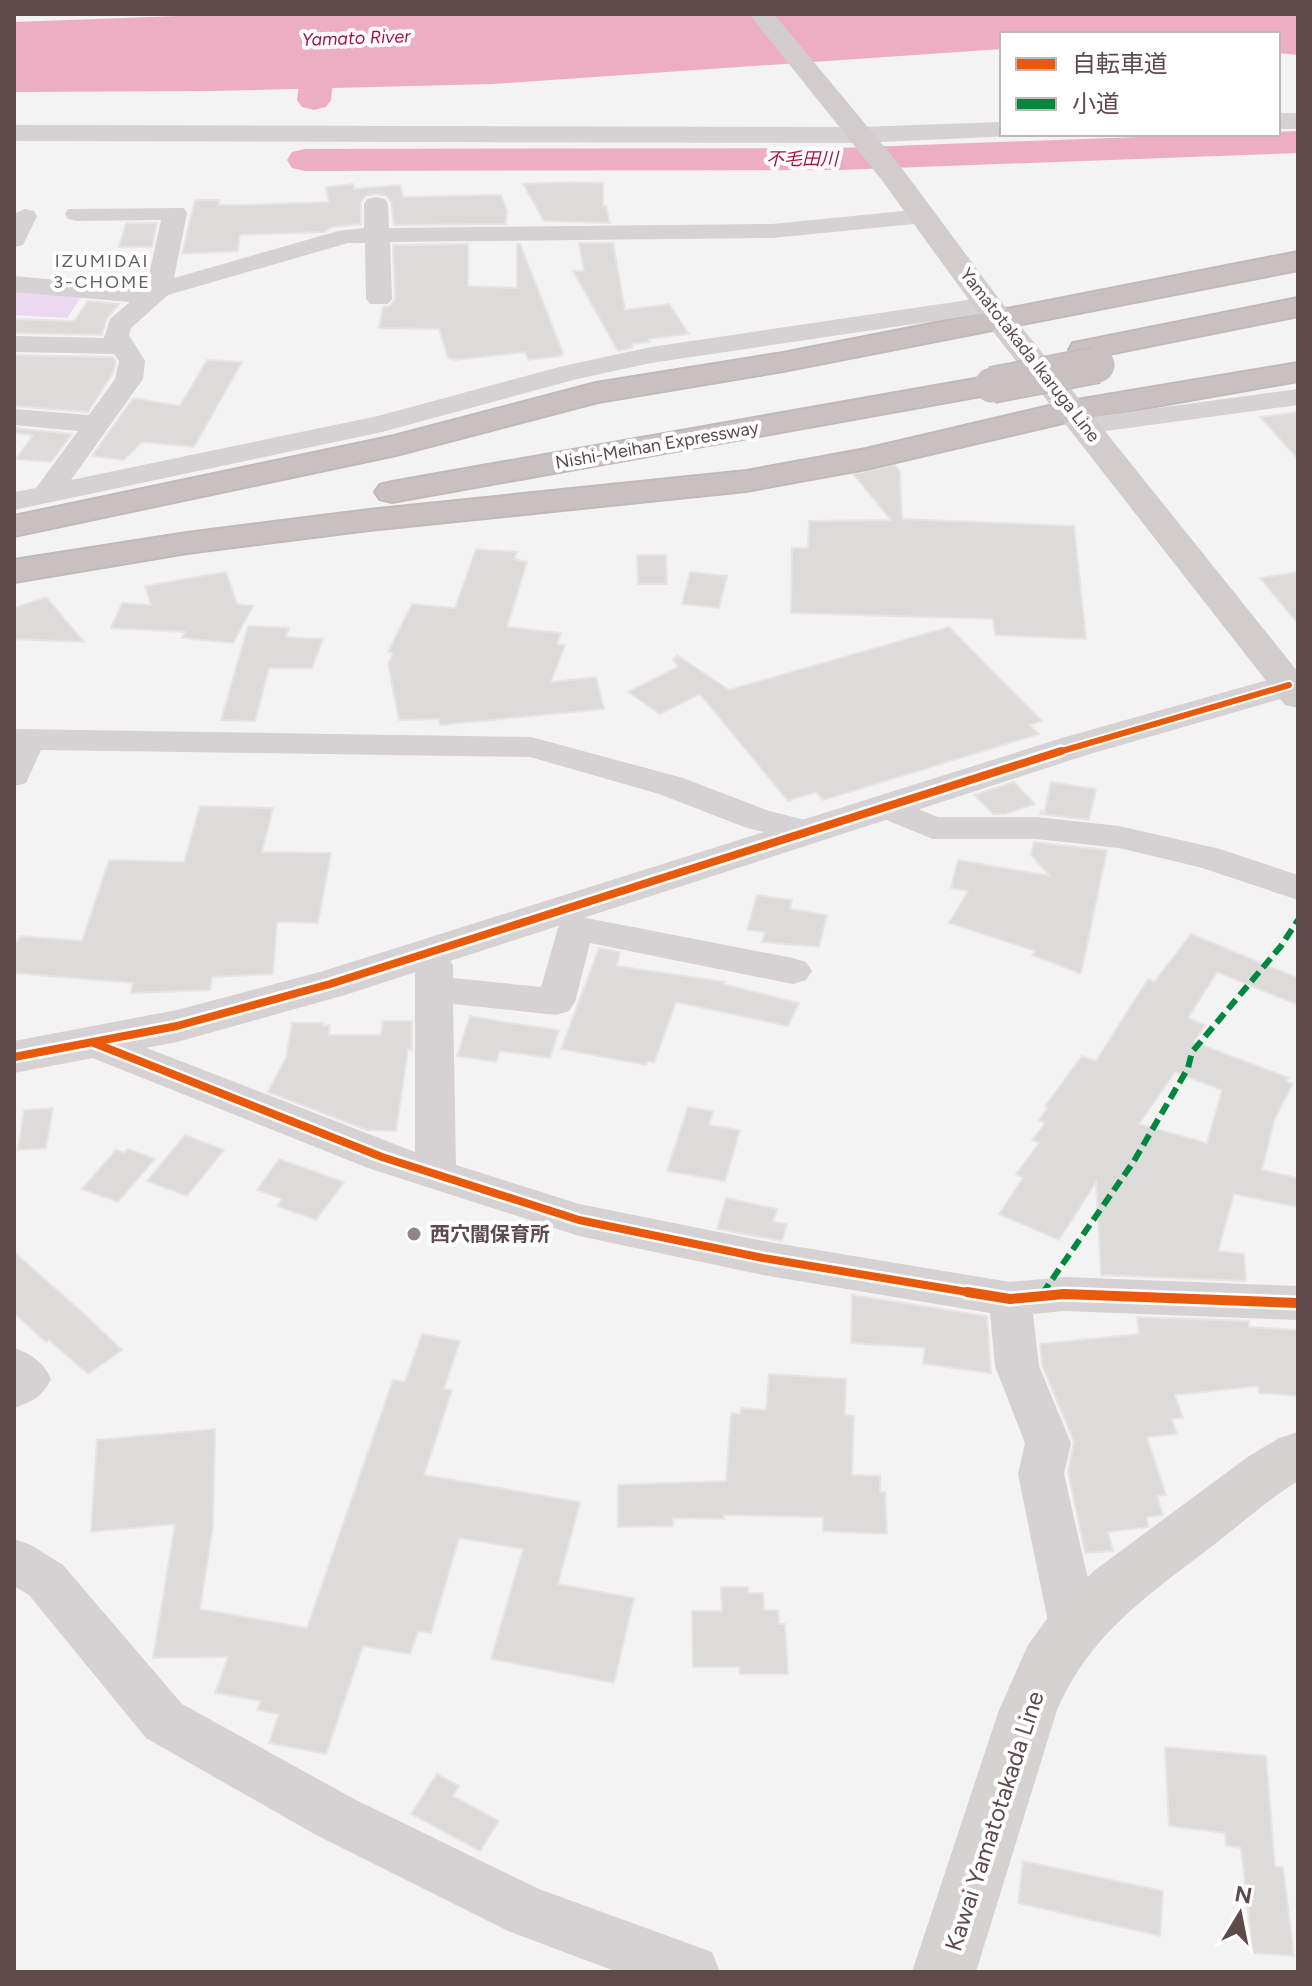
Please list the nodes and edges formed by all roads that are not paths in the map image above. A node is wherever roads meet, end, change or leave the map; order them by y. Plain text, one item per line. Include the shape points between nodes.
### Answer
1 (761, 14) edge
2 (1000, 130) edge
3 (14, 133) edge
4 (859, 136) junction
5 (554, 201) dead end
6 (376, 204) dead end
7 (77, 214) dead end
8 (25, 216) dead end
9 (924, 216) junction
10 (554, 231) junction
11 (377, 235) junction
12 (14, 240) edge
13 (1298, 261) edge
14 (14, 284) edge
15 (154, 293) junction
16 (379, 299) dead end
17 (1298, 307) edge
18 (994, 312) junction
19 (1298, 325) edge
20 (14, 344) edge
21 (123, 346) junction
22 (1091, 357) junction
23 (1298, 372) edge
24 (987, 377) junction
25 (1298, 397) edge
26 (14, 417) edge
27 (1078, 419) junction
28 (97, 424) junction
29 (45, 496) junction
30 (14, 501) edge
31 (14, 526) edge
32 (14, 537) edge
33 (14, 556) edge
34 (14, 571) edge
35 (1292, 683) edge
36 (21, 739) edge
37 (14, 775) edge
38 (886, 807) junction
39 (805, 831) junction
40 (1298, 888) edge
41 (434, 970) junction
42 (793, 971) dead end
43 (94, 1043) junction
44 (14, 1057) edge
45 (436, 1173) junction
46 (1010, 1299) junction
47 (1298, 1303) edge
48 (14, 1366) edge
49 (14, 1390) edge
50 (1298, 1454) edge
51 (14, 1560) edge
52 (1074, 1627) junction
53 (692, 1972) edge
54 (944, 1972) edge

1 - 4 main road, Yamatotakada Ikaruga Line
2 - 4 street
3 - 4 street
4 - 9 main road, Yamatotakada Ikaruga Line
5 - 10 street
6 - 11 street
7 - 15 street via 175,213
8 - 12 street
9 - 10 street via 772,231
9 - 18 main road, Yamatotakada Ikaruga Line
10 - 11 street
11 - 15 street via 347,236
11 - 16 street
13 - 18 highway
14 - 15 street
15 - 21 street via 119,325 116,335
17 - 22 highway, Nishi-Meihan Expressway
18 - 27 main road, Yamatotakada Ikaruga Line
18 - 29 street via 638,358 382,424
18 - 31 highway via 596,393 396,445
19 - 22 highway, Nishi-Meihan Expressway
20 - 21 street
21 - 28 street via 132,361 129,379
22 - 24 highway, Nishi-Meihan Expressway, bridge
23 - 27 highway
24 - 32 highway, Nishi-Meihan Expressway
24 - 33 highway, Nishi-Meihan Expressway
25 - 27 street
26 - 28 street
27 - 34 highway via 746,481 369,520
27 - 35 main road, Yamatotakada Ikaruga Line
28 - 29 street
29 - 30 street
35 - 38 street
36 - 37 street
36 - 39 street via 531,747
38 - 39 street
38 - 40 street via 933,828 1036,828 1119,837 1207,857
39 - 41 street
41 - 42 street via 556,1002 576,928
41 - 43 street
41 - 45 street
43 - 44 street
43 - 45 street via 382,1157
45 - 46 street via 579,1220 763,1258
46 - 47 street via 1064,1294
46 - 52 street via 1017,1366 1048,1443 1041,1474
48 - 49 street via 29,1379
50 - 52 main road, Kawai Yamatotakada Line via 1115,1588
51 - 53 street via 46,1580 164,1721 335,1817 527,1912
52 - 54 main road, Kawai Yamatotakada Line via 1048,1664 1028,1710

